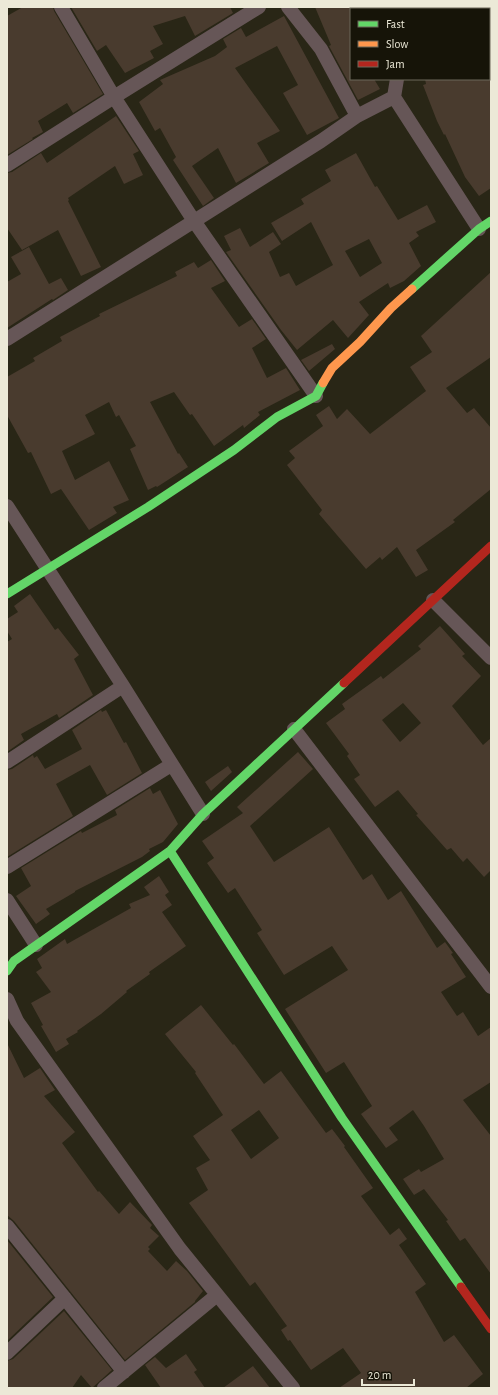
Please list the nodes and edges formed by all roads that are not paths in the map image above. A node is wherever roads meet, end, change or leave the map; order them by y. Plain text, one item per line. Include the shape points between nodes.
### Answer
1 (60, 7) edge
2 (259, 7) edge
3 (288, 7) edge
4 (397, 80) edge
5 (114, 96) junction
6 (394, 97) junction
7 (357, 116) junction
8 (7, 165) edge
9 (194, 221) junction
10 (491, 221) edge
11 (479, 229) junction
12 (7, 339) edge
13 (316, 396) junction
14 (7, 506) edge
15 (491, 546) edge
16 (47, 568) junction
17 (7, 594) edge
18 (433, 600) junction
19 (491, 658) edge
20 (123, 686) junction
21 (294, 729) junction
22 (7, 762) edge
23 (171, 765) junction
24 (203, 814) junction
25 (170, 851) junction
26 (7, 867) edge
27 (7, 900) edge
28 (36, 945) junction
29 (7, 971) edge
30 (491, 987) edge
31 (7, 999) edge
32 (7, 1226) edge
33 (217, 1295) junction
34 (65, 1298) junction
35 (491, 1329) edge
36 (7, 1353) edge
37 (124, 1372) junction
38 (105, 1388) edge
39 (293, 1388) edge

1 - 5 street
2 - 5 street
3 - 7 street via 321,49
4 - 6 street
5 - 8 street
5 - 9 street
6 - 7 street
6 - 11 street
7 - 9 street
9 - 12 street
9 - 13 street
10 - 11 street
11 - 13 street via 391,308 332,368
13 - 16 street via 276,417 234,450 148,507
14 - 16 street
15 - 18 street
16 - 17 street
16 - 20 street
18 - 19 street
18 - 21 street
20 - 22 street
20 - 23 street
21 - 24 street
21 - 30 street
23 - 24 street
23 - 26 street
24 - 25 street
25 - 28 street
25 - 35 street via 342,1118
27 - 28 street
28 - 29 street via 14,961
31 - 33 street via 17,1021 180,1249
32 - 34 street
33 - 37 street
33 - 39 street
34 - 36 street
34 - 37 street
37 - 38 street

